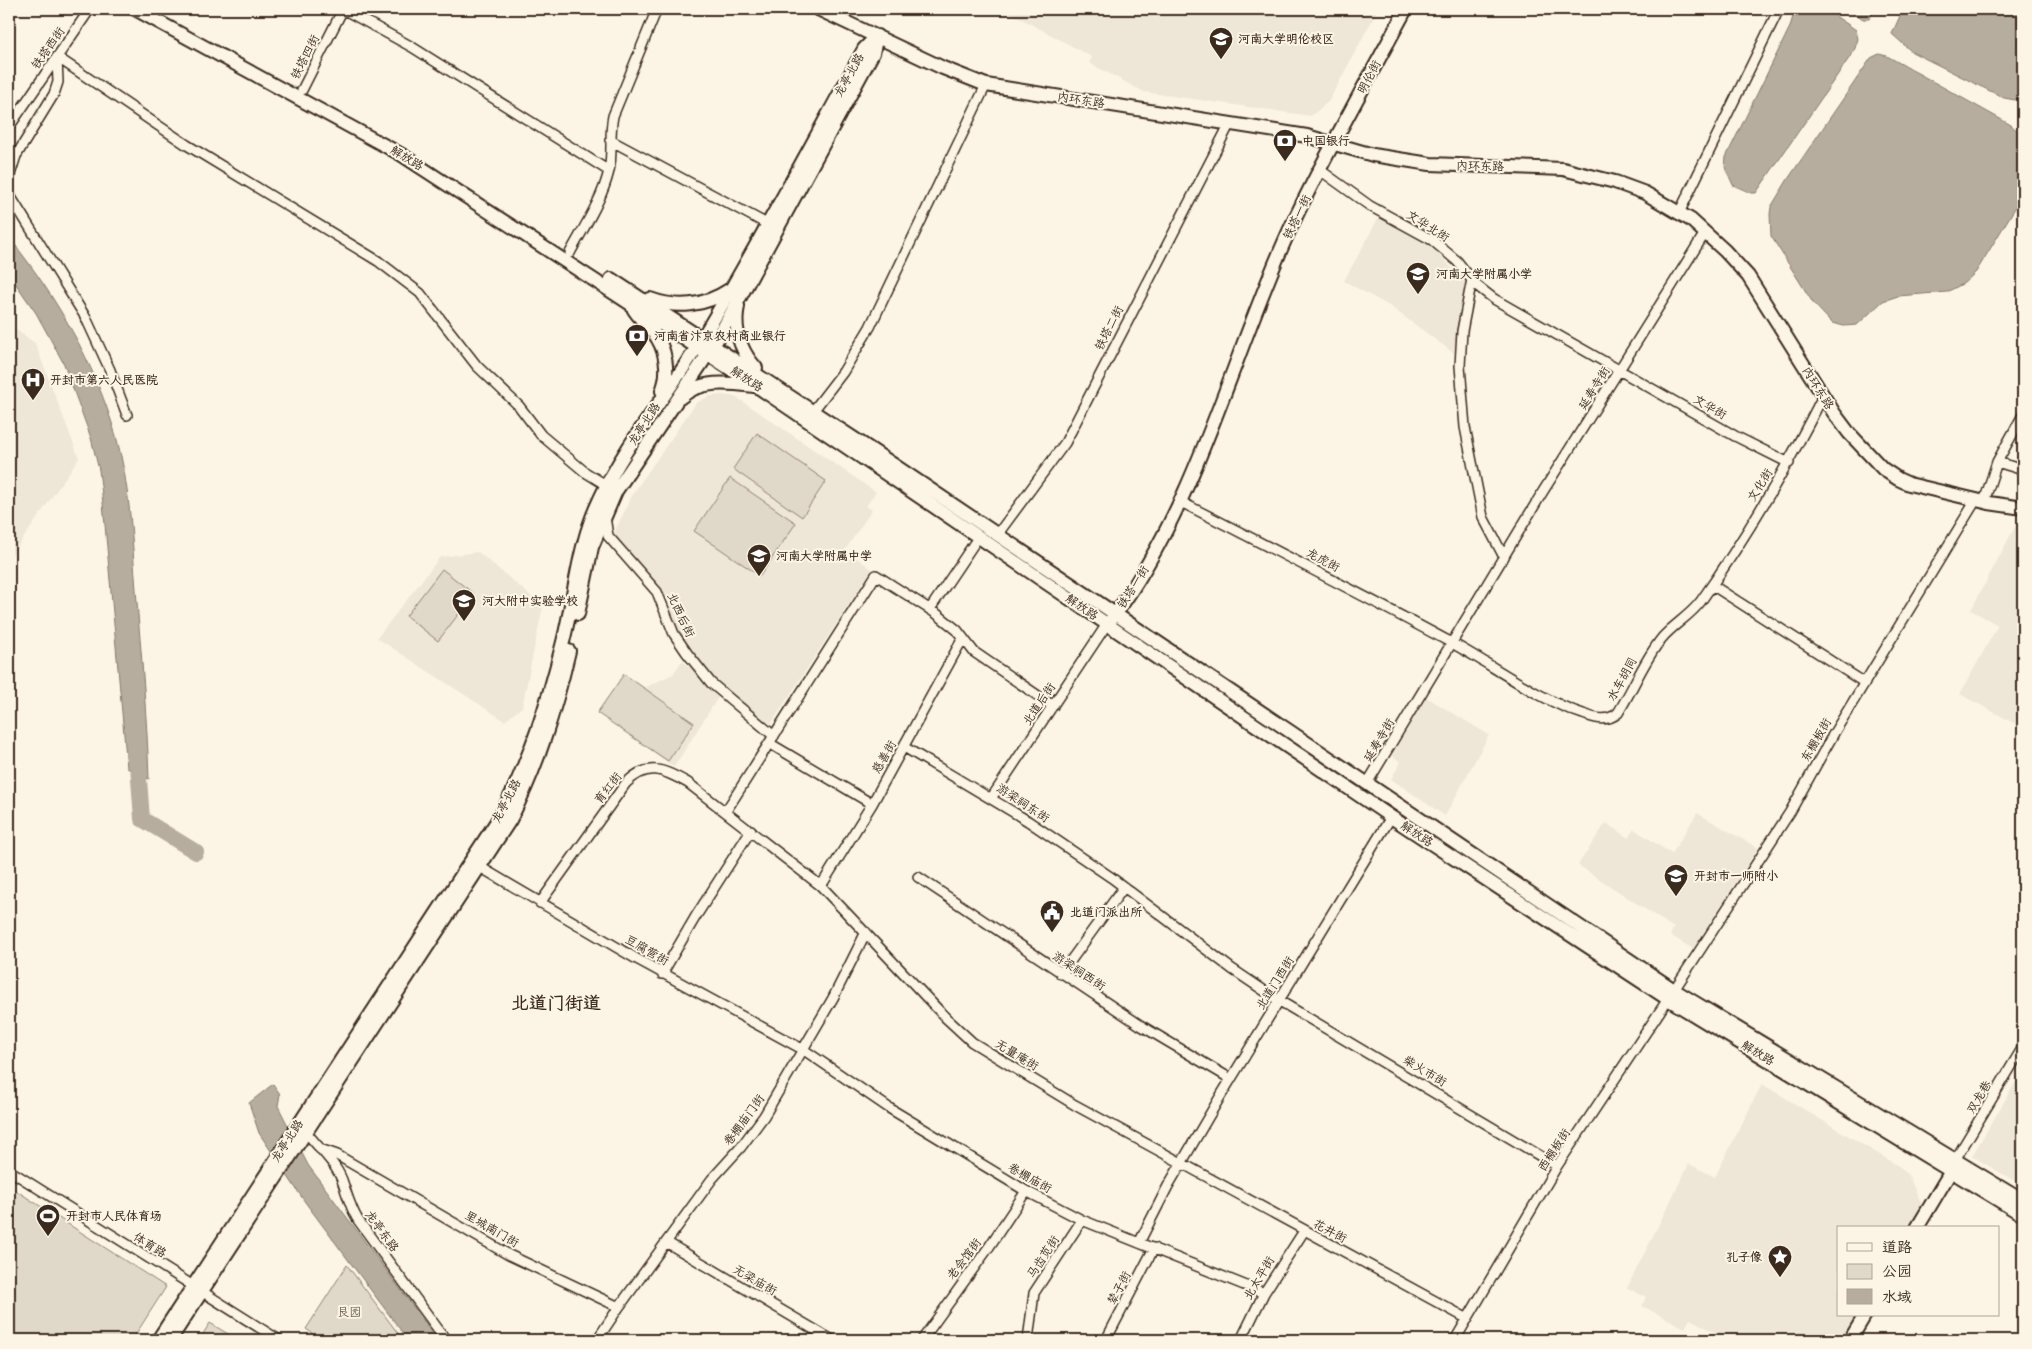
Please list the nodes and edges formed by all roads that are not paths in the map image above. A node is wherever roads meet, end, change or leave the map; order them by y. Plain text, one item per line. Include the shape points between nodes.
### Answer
1 (90, 9) edge
2 (135, 9) edge
3 (152, 9) edge
4 (343, 9) edge
5 (657, 9) edge
6 (818, 9) edge
7 (1398, 9) edge
8 (1406, 9) edge
9 (1779, 9) edge
10 (877, 36) junction
11 (57, 57) junction
12 (986, 85) junction
13 (302, 90) junction
14 (1229, 125) junction
15 (9, 127) edge
16 (610, 140) junction
17 (1329, 144) junction
18 (609, 170) junction
19 (1320, 170) junction
20 (9, 178) edge
21 (9, 194) edge
22 (1679, 213) junction
23 (767, 224) junction
24 (1705, 233) junction
25 (570, 253) junction
26 (1472, 279) junction
27 (736, 290) junction
28 (632, 297) junction
29 (705, 346) junction
30 (1621, 370) junction
31 (762, 383) junction
32 (1823, 396) junction
33 (655, 408) junction
34 (668, 411) junction
35 (813, 411) junction
36 (2023, 414) edge
37 (127, 415) dead end
38 (1997, 462) junction
39 (1789, 463) junction
40 (2023, 470) edge
41 (606, 486) junction
42 (1980, 501) junction
43 (1180, 502) junction
44 (2023, 508) edge
45 (605, 514) junction
46 (998, 535) junction
47 (979, 536) junction
48 (1504, 557) junction
49 (1712, 585) junction
50 (930, 610) junction
51 (1113, 612) junction
52 (1107, 624) junction
53 (963, 638) junction
54 (1452, 643) junction
55 (1865, 682) junction
56 (1053, 706) junction
57 (771, 739) junction
58 (904, 747) junction
59 (1368, 782) junction
60 (992, 797) junction
61 (872, 804) junction
62 (726, 811) junction
63 (1391, 817) junction
64 (751, 830) junction
65 (480, 867) junction
66 (918, 877) dead end
67 (821, 886) junction
68 (1124, 888) junction
69 (540, 903) junction
70 (866, 932) junction
71 (662, 974) junction
72 (1061, 974) junction
73 (1671, 994) junction
74 (1278, 1000) junction
75 (2023, 1047) edge
76 (804, 1050) junction
77 (1231, 1079) junction
78 (300, 1134) junction
79 (320, 1149) junction
80 (1182, 1163) junction
81 (1953, 1165) junction
82 (1557, 1166) junction
83 (9, 1170) edge
84 (1026, 1191) junction
85 (2023, 1201) edge
86 (2023, 1215) edge
87 (1082, 1220) junction
88 (1918, 1226) edge
89 (1304, 1231) junction
90 (666, 1242) junction
91 (1139, 1243) junction
92 (1154, 1248) junction
93 (197, 1289) junction
94 (1264, 1293) junction
95 (619, 1307) junction
96 (1864, 1316) edge
97 (1468, 1319) junction
98 (158, 1340) edge
99 (170, 1340) edge
100 (278, 1340) edge
101 (446, 1340) edge
102 (596, 1340) edge
103 (832, 1340) edge
104 (922, 1340) edge
105 (1028, 1340) edge
106 (1106, 1340) edge
107 (1241, 1340) edge
108 (1455, 1340) edge
109 (1850, 1340) edge

1 - 11 street, 铁塔西街
2 - 28 main road, 解放路 via 402,155
3 - 13 main road, 解放路
4 - 13 street, 铁塔四街
4 - 18 street via 412,47
5 - 16 street via 613,116
6 - 10 main road, 内环东路
7 - 17 main road, 明伦街
8 - 17 main road, 明伦街
9 - 22 street
10 - 12 main road, 内环东路
10 - 23 main road, 龙亭北路 via 864,49
10 - 27 main road, 龙亭北路 via 873,53
11 - 15 street, 铁塔西街
11 - 20 street via 58,82 54,94 16,156
11 - 41 street via 187,145 378,261 420,293 477,366 519,406 541,435
12 - 14 main road, 内环东路
12 - 35 street via 870,327 843,372
13 - 25 main road, 解放路 via 406,148
14 - 17 main road, 内环东路 via 1307,136
14 - 46 street, 铁塔二街 via 1065,443
16 - 18 street
16 - 23 street
17 - 19 main road, 铁塔一街
17 - 22 main road, 内环东路 via 1373,155 1442,165 1563,169 1645,193
17 - 51 main road, 铁塔一街 via 1284,226 1176,499
18 - 25 street via 597,202
19 - 26 street, 文华北街 via 1370,206 1432,240
19 - 43 main road, 铁塔一街 via 1290,230
21 - 37 street via 86,318
22 - 24 main road, 内环东路
23 - 27 main road, 龙亭北路
24 - 30 street, 延寿寺街
24 - 32 main road, 内环东路 via 1748,276
25 - 28 main road, 解放路
26 - 30 street, 文华北街 via 1494,299
26 - 48 street via 1462,331 1460,366 1465,426 1483,516
27 - 28 main road via 718,298 685,305
27 - 29 main road, 龙亭北路
27 - 31 main road via 738,339
28 - 29 main road, 解放路
28 - 33 main road via 638,316 659,341 664,355 666,382
29 - 31 main road, 解放路
29 - 33 main road, 龙亭北路
29 - 34 main road, 龙亭北路
30 - 39 street, 文华街 via 1735,436
30 - 48 street, 延寿寺街
31 - 34 main road via 707,384 684,394
31 - 35 main road, 解放路
31 - 47 main road, 解放路
32 - 39 street, 文化街
32 - 42 main road, 内环东路 via 1849,433 1890,475 1909,484
33 - 41 main road, 龙亭北路
34 - 45 main road, 龙亭北路 via 623,479
35 - 46 main road, 解放路
36 - 38 street, 东棚板街
38 - 40 street
38 - 42 street, 东棚板街
39 - 49 street, 文化街
41 - 78 main road, 龙亭北路 via 583,544 563,641 544,711 510,798
42 - 44 main road, 内环东路
42 - 55 street, 东棚板街
43 - 51 main road, 铁塔一街 via 1144,569
43 - 54 street, 龙虎街
45 - 57 street, 北西后街 via 608,536 657,592 674,634 687,654 711,683
45 - 65 main road, 龙亭北路 via 592,547 554,714 545,740 519,802
46 - 51 main road, 解放路
47 - 50 street
47 - 52 main road, 解放路
48 - 54 street, 延寿寺街
49 - 54 street, 水车胡同 via 1691,614 1663,636 1625,702 1611,719 1582,714 1548,698
49 - 55 street
50 - 53 street
50 - 57 street via 876,575
51 - 52 main road, 铁塔一街
51 - 59 main road, 解放路
52 - 56 street, 北道后街
52 - 63 main road, 解放路
53 - 56 street via 974,652
53 - 58 street, 慈善街
54 - 59 street, 延寿寺街
55 - 73 street, 东棚板街 via 1790,812
56 - 60 street, 北道后街
57 - 61 street
57 - 62 street
58 - 60 street, 游梁祠东街
58 - 61 street, 慈善街
59 - 73 main road, 解放路
60 - 68 street, 游梁祠东街
61 - 67 street, 慈善街
62 - 64 street, 育红街
62 - 69 street, 育红街 via 666,771 651,769 636,773
63 - 73 main road, 解放路
63 - 74 street, 北道门西街
64 - 67 street, 育红街
64 - 71 street
65 - 69 street, 豆腐营街
65 - 78 main road, 龙亭北路
66 - 72 street, 游梁祠西街
67 - 70 street, 育红街
68 - 72 street
68 - 74 street, 游梁祠东街
69 - 71 street, 豆腐营街
70 - 76 street, 卷棚庙门街
70 - 80 street, 无量庵街 via 972,1042 1075,1105
71 - 76 street, 豆腐营街
72 - 77 street, 游梁祠西街 via 1140,1026
73 - 81 main road, 解放路
73 - 82 street, 西棚板街
74 - 77 street, 北道门西街
74 - 82 street, 柴火市街
75 - 81 street, 双龙巷
76 - 84 street, 卷棚庙街 via 897,1113
76 - 90 street, 卷棚庙门街 via 764,1116
77 - 80 street, 北道门西街
78 - 79 street, 龙亭东路
78 - 93 main road, 龙亭北路
79 - 95 street, 里城南门街 via 337,1155 509,1255
79 - 101 street, 龙亭东路 via 342,1179 358,1220
80 - 89 street, 花井街
80 - 91 street, 北道门西街
81 - 85 main road, 解放路
81 - 86 main road, 解放路
81 - 88 main road
82 - 97 street, 西棚板街
83 - 93 street, 体育路
84 - 87 street, 卷棚庙街
84 - 104 street, 老会馆街
87 - 91 street, 卷棚庙街
87 - 105 street, 马齿苋街 via 1034,1293
89 - 94 street, 北太平街
89 - 97 street, 花井街
90 - 95 street, 卷棚庙门街
90 - 103 street, 无梁庙街
91 - 92 street, 卷棚庙街
92 - 94 street, 卷棚庙街
92 - 106 street, 辇子街
93 - 98 main road, 龙亭北路
93 - 99 main road, 龙亭北路
93 - 100 street, 体育路
94 - 107 street, 北太平街
95 - 102 street
96 - 109 main road
97 - 108 street, 西棚板街

